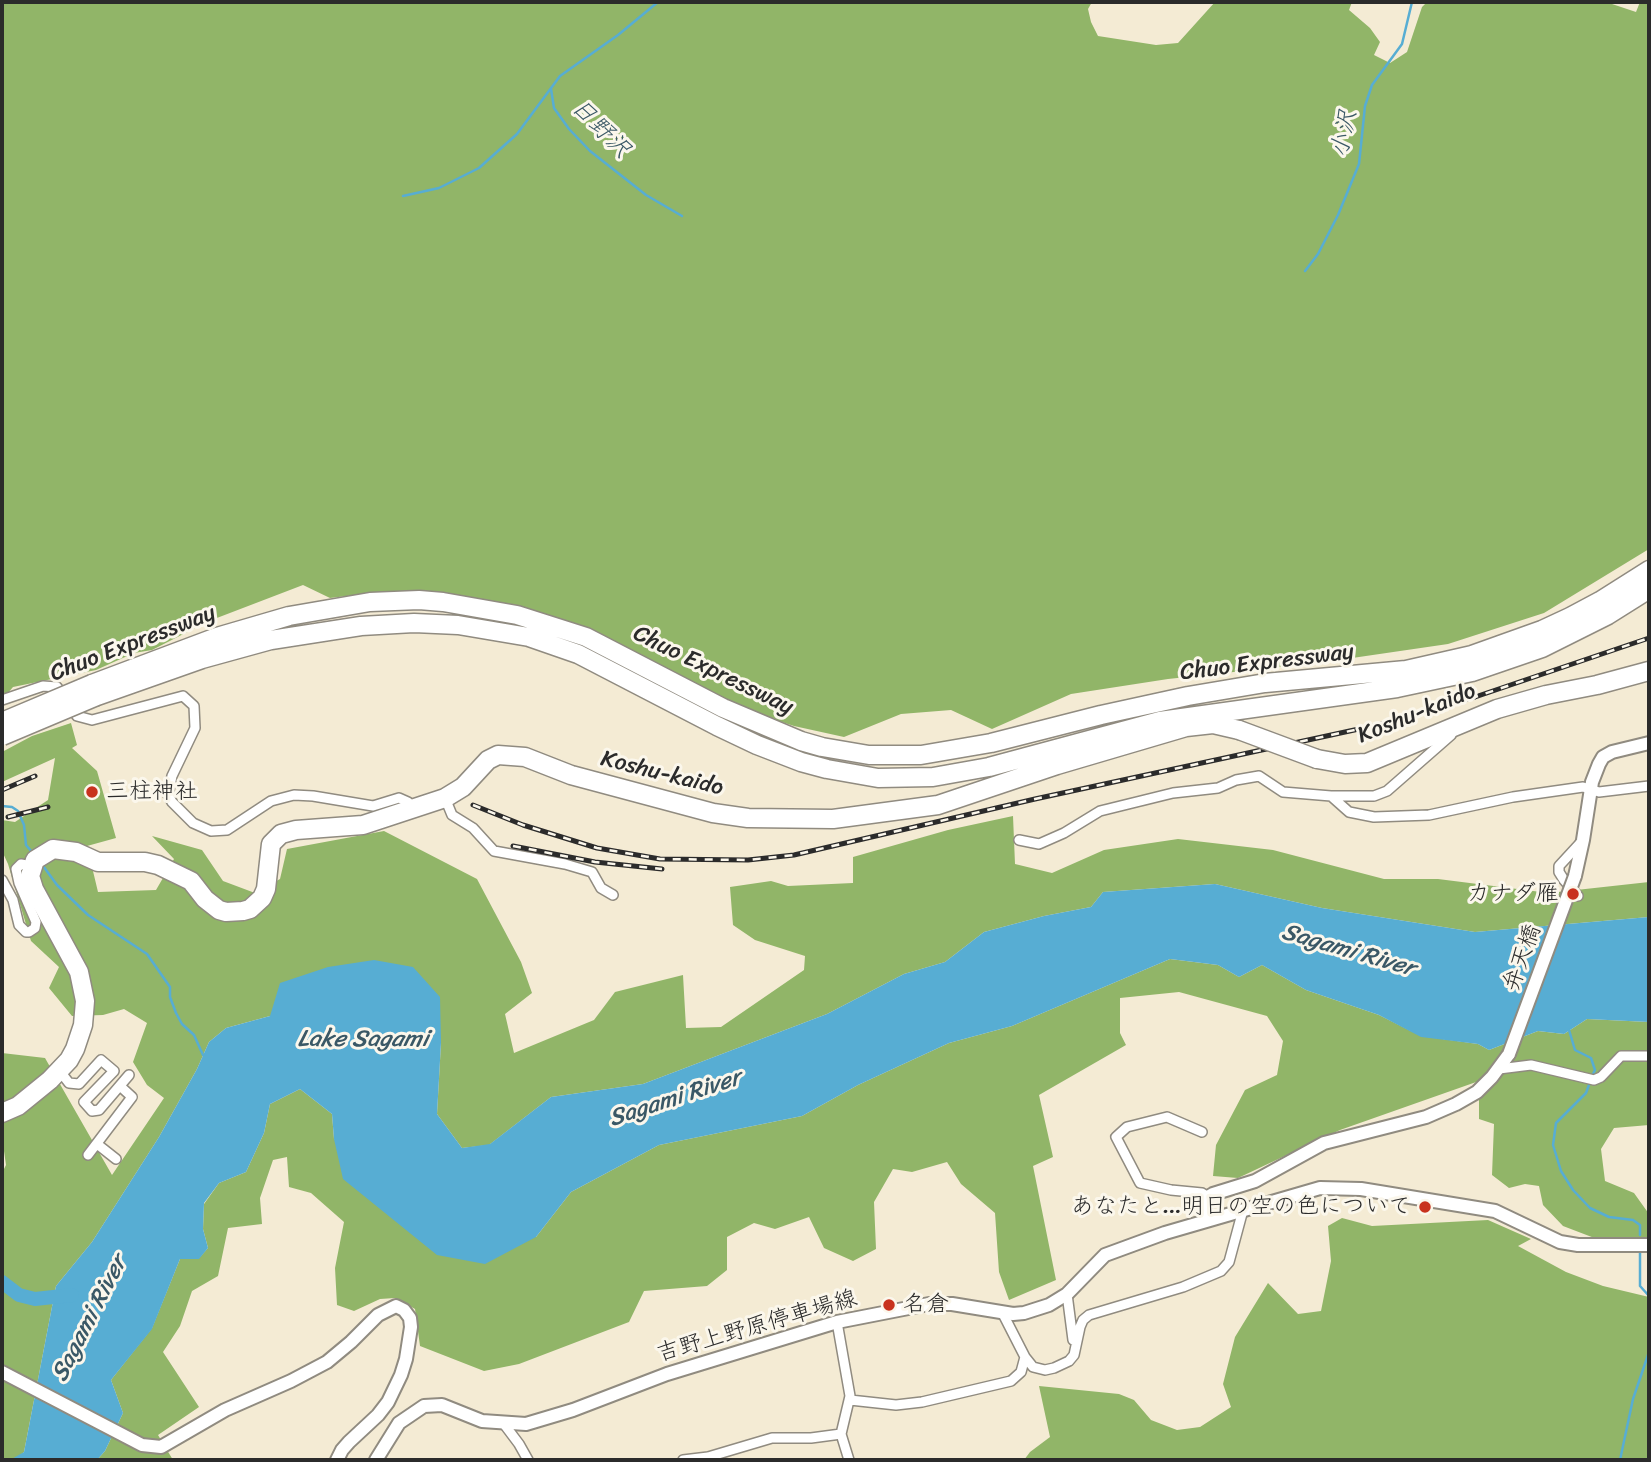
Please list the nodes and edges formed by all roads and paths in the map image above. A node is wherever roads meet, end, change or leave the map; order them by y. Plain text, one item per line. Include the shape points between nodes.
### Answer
1 (1649, 570) edge
2 (1649, 589) edge
3 (1649, 671) edge
4 (95, 690) junction
5 (2, 700) edge
6 (2, 722) edge
7 (1452, 727) junction
8 (2, 737) edge
9 (1649, 743) edge
10 (1649, 786) edge
11 (1591, 789) junction
12 (1331, 796) junction
13 (445, 799) junction
14 (411, 808) junction
15 (1019, 840) dead end
16 (1583, 840) junction
17 (36, 861) junction
18 (2, 880) edge
19 (612, 895) dead end
20 (1578, 896) dead end
21 (1649, 1056) edge
22 (1499, 1069) junction
23 (59, 1070) junction
24 (130, 1075) dead end
25 (120, 1086) junction
26 (2, 1113) edge
27 (1202, 1132) dead end
28 (97, 1144) junction
29 (88, 1156) dead end
30 (116, 1159) dead end
31 (1208, 1197) junction
32 (1243, 1210) junction
33 (1204, 1222) junction
34 (1649, 1245) edge
35 (1067, 1294) junction
36 (1002, 1312) junction
37 (837, 1322) junction
38 (1025, 1357) junction
39 (1054, 1368) junction
40 (5, 1375) edge
41 (850, 1400) junction
42 (504, 1424) junction
43 (841, 1434) junction
44 (337, 1460) edge
45 (376, 1460) edge
46 (528, 1460) edge
47 (683, 1460) edge
48 (849, 1460) edge

1 - 4 highway, Chuo Expressway via 1570,617 1472,654 1406,670 1228,688 954,751 893,757 812,744 767,728 612,649 544,622 443,603 347,605 243,628
2 - 4 highway, Chuo Expressway via 1553,643 1472,672 1397,688 1160,721 933,777 878,778 778,754 578,654 529,637 484,629 390,623 333,629 239,648
3 - 7 highway, Koshu-kaido via 1534,698
4 - 6 highway, Chuo Expressway, bridge
4 - 8 highway, Chuo Expressway, bridge
5 - 14 street via 43,686 57,687 76,716 92,720 183,696 194,706 195,728 168,795 192,823 211,831 227,830 271,801 293,795 373,806 400,798
7 - 12 street via 1451,735 1387,791 1374,796
7 - 13 highway, Koshu-kaido, bridge via 1367,763 1345,764 1317,759 1239,730 1213,724 1186,727 938,805 833,819 713,813 509,754 488,760
9 - 11 main road, 弁天橋 via 1603,757
10 - 11 street via 1615,792
11 - 12 street via 1513,797 1429,815 1374,817 1349,812
11 - 16 main road, 弁天橋
12 - 15 street via 1283,792 1259,776 1100,811 1039,844
13 - 14 highway, Koshu-kaido
13 - 19 street via 452,815 473,828 494,851 592,872 601,888
14 - 17 highway, Koshu-kaido via 363,825 296,830 274,838 266,889 257,905 243,911 219,910 191,881 158,865 98,862 58,848
16 - 20 street via 1559,866
16 - 22 main road, 弁天橋, bridge via 1575,876 1509,1054
17 - 18 street via 16,869 36,922 29,932 19,925
17 - 23 highway via 30,876 34,889 75,962 85,1001 81,1036
21 - 22 street via 1621,1056 1594,1080 1531,1065
22 - 31 main road, 弁天橋 via 1467,1098 1437,1113 1324,1143 1255,1181
23 - 25 street via 69,1083 79,1084 101,1060 114,1070 84,1102 92,1111 99,1110
23 - 26 highway
24 - 25 street
25 - 28 street via 132,1097
27 - 31 street via 1167,1117 1127,1127 1116,1137 1140,1183
28 - 29 street
28 - 30 street
31 - 33 main road
32 - 33 main road, 吉野上野原停車場線
32 - 34 main road, 吉野上野原停車場線 via 1300,1192 1339,1187 1494,1211 1560,1242
32 - 39 street via 1229,1262 1221,1271 1089,1315 1080,1327 1074,1355
33 - 35 main road, 吉野上野原停車場線 via 1105,1255
35 - 36 main road, 吉野上野原停車場線 via 1024,1313
35 - 39 street via 1073,1343
36 - 37 main road, 吉野上野原停車場線 via 929,1304
36 - 38 street
37 - 41 street
37 - 42 main road, 吉野上野原停車場線 via 667,1374 539,1422
38 - 39 street via 1033,1367
38 - 41 street via 1021,1372 1011,1381 922,1402 896,1405
40 - 44 main road via 126,1437 161,1447 225,1410 327,1362 378,1315 396,1306 410,1318 411,1327 401,1375 383,1409
41 - 43 street
42 - 45 main road, 吉野上野原停車場線 via 482,1421 442,1405 424,1406 399,1423
42 - 46 street
43 - 47 street via 772,1438
43 - 48 street

